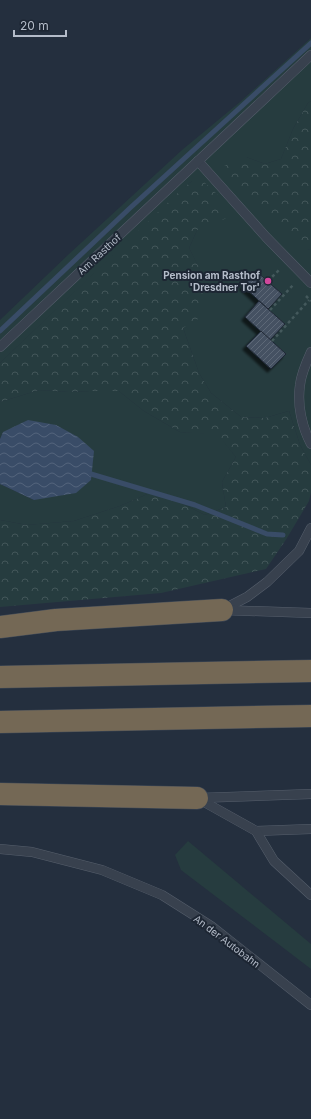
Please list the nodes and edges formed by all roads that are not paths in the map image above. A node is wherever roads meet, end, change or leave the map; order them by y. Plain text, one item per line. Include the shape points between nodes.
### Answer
1 (311, 55) edge
2 (198, 161) junction
3 (311, 283) edge
4 (0, 347) edge
5 (311, 352) edge
6 (311, 444) edge
7 (311, 528) edge
8 (222, 610) junction
9 (311, 613) edge
10 (0, 627) edge
11 (311, 671) edge
12 (0, 677) edge
13 (311, 716) edge
14 (0, 722) edge
15 (0, 794) edge
16 (311, 794) edge
17 (197, 798) junction
18 (311, 829) edge
19 (256, 831) junction
20 (0, 849) edge
21 (311, 895) edge
22 (311, 1005) edge

1 - 2 lane, Am Rasthof
2 - 3 lane
2 - 4 lane, Am Rasthof
5 - 6 lane via 300,385 300,407
7 - 8 lane via 299,551 267,582 247,597
8 - 9 lane
8 - 10 highway via 56,620
11 - 12 highway
13 - 14 highway
15 - 17 highway
16 - 17 lane
17 - 19 lane
18 - 19 lane
19 - 21 lane via 274,861
20 - 22 lane, An der Autobahn via 32,852 102,870 162,895 212,926

